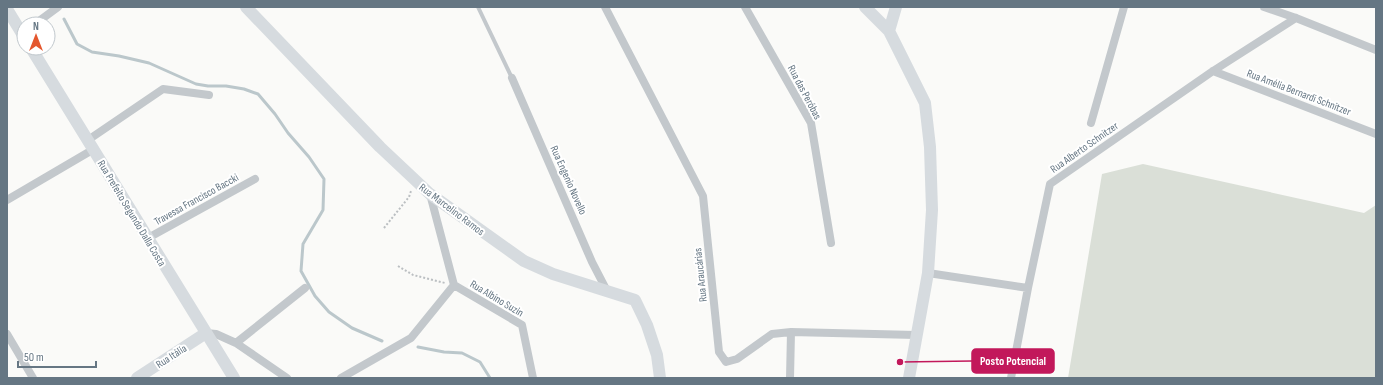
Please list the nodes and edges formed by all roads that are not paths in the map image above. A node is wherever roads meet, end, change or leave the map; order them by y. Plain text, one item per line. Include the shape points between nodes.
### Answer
1 (58, 7) edge
2 (246, 7) edge
3 (478, 7) edge
4 (605, 7) edge
5 (745, 7) edge
6 (865, 7) edge
7 (896, 7) edge
8 (1124, 7) edge
9 (1264, 7) edge
10 (7, 9) edge
11 (46, 16) edge
12 (1296, 18) junction
13 (16, 23) edge
14 (889, 31) junction
15 (1376, 50) edge
16 (36, 56) edge
17 (1213, 71) junction
18 (512, 78) joint
19 (209, 95) dead end
20 (1091, 123) dead end
21 (1376, 134) edge
22 (91, 145) junction
23 (255, 179) dead end
24 (430, 194) junction
25 (7, 200) edge
26 (148, 238) junction
27 (831, 243) dead end
28 (928, 272) junction
29 (454, 285) junction
30 (305, 288) dead end
31 (1028, 288) junction
32 (607, 291) junction
33 (792, 332) junction
34 (206, 333) junction
35 (7, 334) edge
36 (916, 335) junction
37 (236, 343) junction
38 (10, 347) edge
39 (33, 378) edge
40 (137, 378) edge
41 (234, 378) edge
42 (287, 378) edge
43 (341, 378) edge
44 (533, 378) edge
45 (660, 378) edge
46 (790, 378) edge
47 (909, 378) edge
48 (1011, 378) edge

1 - 11 street
2 - 24 main road, Rua Marcelino Ramos via 380,147
3 - 18 lane
4 - 33 street, Rua Araucárias via 703,196 719,352 726,362 738,360 772,334
5 - 27 street, Rua das Peróbas via 811,123
6 - 14 main road
7 - 14 main road
8 - 20 street
9 - 12 street
10 - 13 main road
12 - 15 street
12 - 17 street, Rua Alberto Schnitzer
14 - 28 main road via 925,103 930,147 932,210
16 - 22 main road, Rua Prefeito Segundo Dalla Costa
17 - 21 street, Rua Amélia Bernardi Schnitzer
17 - 31 street, Rua Alberto Schnitzer via 1050,184
18 - 32 street, Rua Engenio Novello
19 - 22 street via 163,89
22 - 25 street
22 - 26 main road, Rua Prefeito Segundo Dalla Costa
23 - 26 street, Travessa Francisco Baccki
24 - 29 street, Rua Albino Suzin
24 - 32 main road, Rua Marcelino Ramos via 524,261 553,274
26 - 34 main road, Rua Prefeito Segundo Dalla Costa
28 - 31 street
28 - 36 main road
29 - 43 street via 411,338
29 - 44 street, Rua Albino Suzin via 522,325
30 - 37 street
31 - 48 street, Rua Alberto Schnitzer
32 - 45 main road, Rua Marcelino Ramos via 635,300 658,355
33 - 36 street, Rua Araucárias
33 - 46 street
34 - 37 street via 216,334
34 - 40 main road, Rua Itália
34 - 41 main road, Rua Prefeito Segundo Dalla Costa
35 - 38 street
36 - 47 main road
37 - 42 street
38 - 39 street

